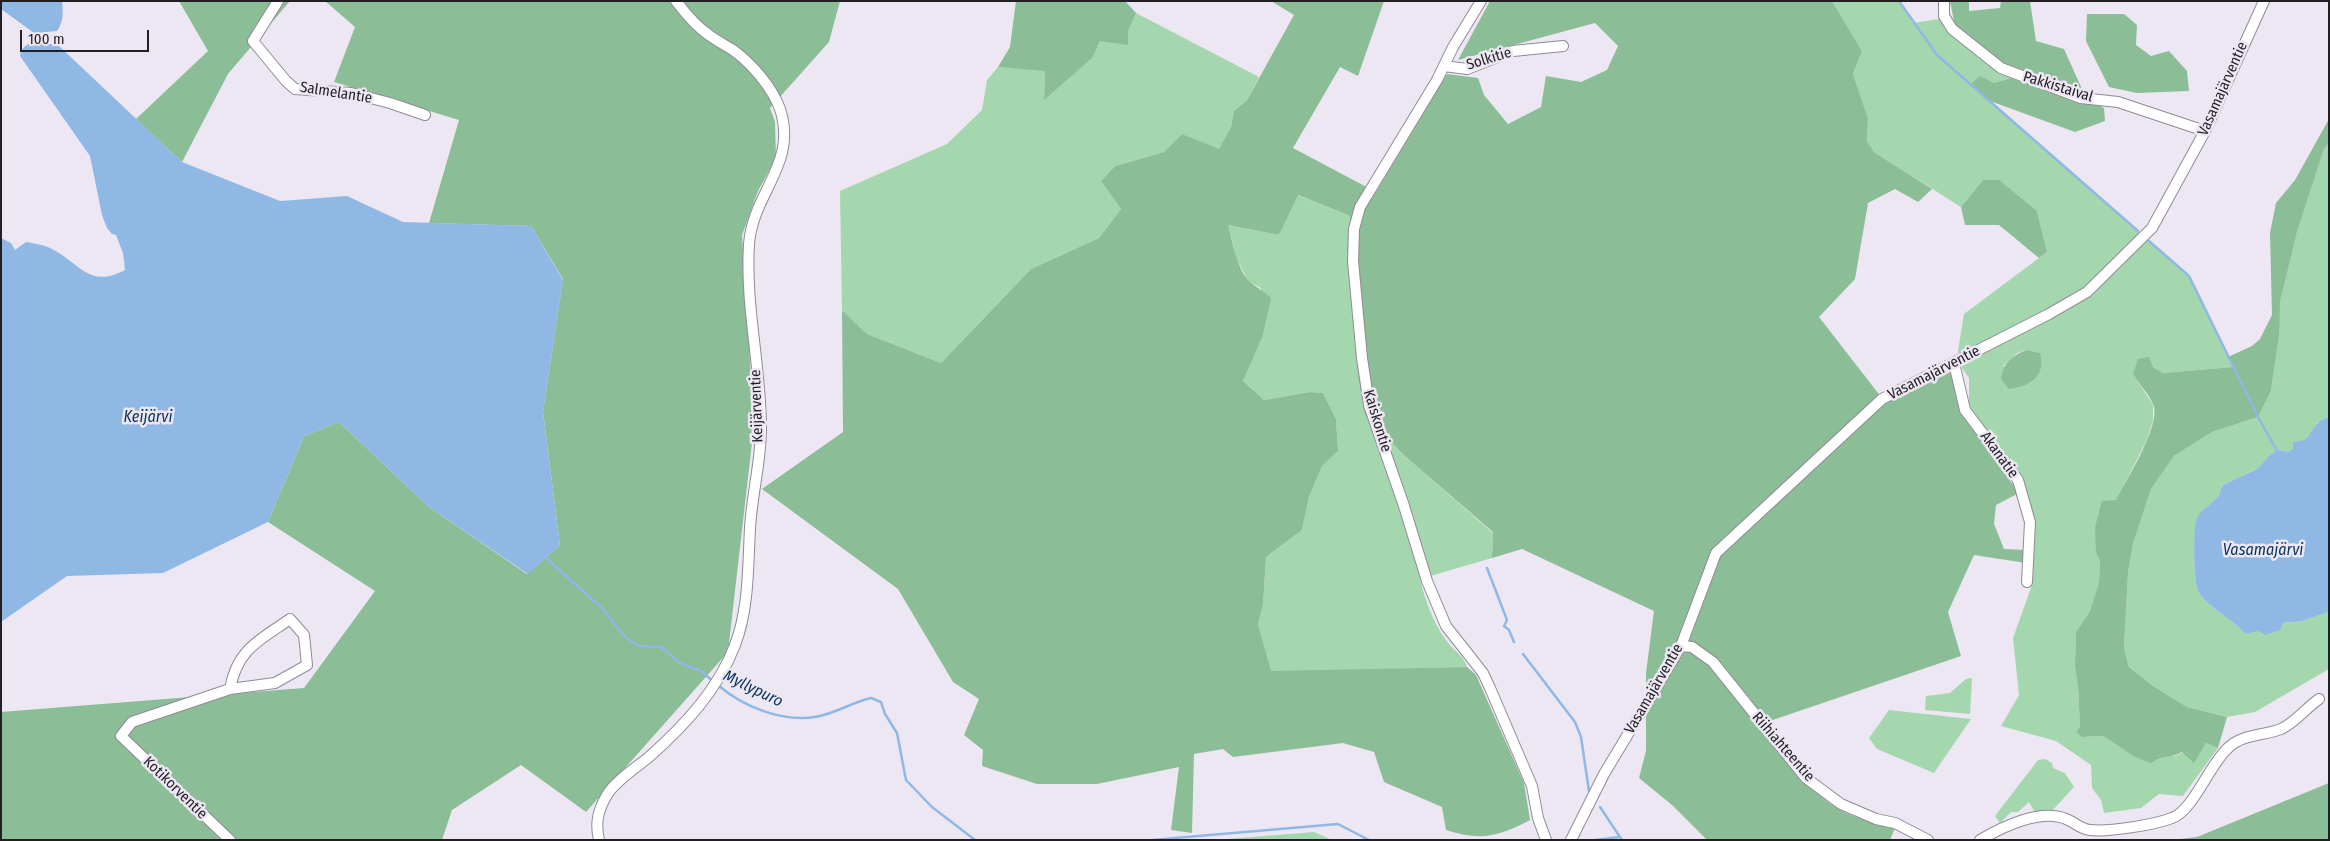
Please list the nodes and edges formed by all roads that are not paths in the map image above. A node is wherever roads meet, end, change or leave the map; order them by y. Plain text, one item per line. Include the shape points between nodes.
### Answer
1 (278, 1) edge
2 (676, 1) edge
3 (1481, 1) edge
4 (1944, 1) edge
5 (2264, 1) edge
6 (1563, 46) dead end
7 (1444, 66) junction
8 (425, 115) dead end
9 (2205, 131) junction
10 (1954, 363) junction
11 (2027, 582) dead end
12 (1681, 646) junction
13 (230, 688) junction
14 (2319, 699) dead end
15 (230, 840) edge
16 (599, 840) edge
17 (1546, 840) edge
18 (1571, 840) edge
19 (1928, 840) edge
20 (1980, 840) edge

1 - 8 street, Salmelantie via 253,41 295,89 351,93
2 - 16 street, Keijärventie via 708,34 735,52 768,86 785,128 780,164 753,217 750,236 749,272 761,430 744,606 735,645 708,694 690,718 608,792 599,811 596,827
3 - 7 street, Kaiskontie
4 - 9 street, Pakkistaival via 1944,16 1952,30 2001,68 2081,98 2118,102
5 - 9 street, Vasamajärventie
6 - 7 street, Solkitie via 1513,51 1467,69
7 - 17 street, Kaiskontie via 1356,218 1353,261 1362,358 1369,405 1427,582 1446,626 1486,681 1532,786
9 - 10 street, Vasamajärventie via 2152,228 2087,292
10 - 11 street, Akanatie via 1965,410 2018,480 2030,522
10 - 12 street, Vasamajärventie via 1882,399 1716,553
12 - 18 street, Vasamajärventie via 1604,774
12 - 19 street, Riihiahteentie via 1692,647 1713,662 1806,778 1842,804 1876,819 1895,823
13 - 13 street via 275,683 307,665 304,635 290,619 247,649 232,672
13 - 15 street, Kotikorventie via 132,722 121,736
14 - 20 street via 2281,729 2236,741 2226,749 2184,812 2172,818 2115,829 2090,830 2080,828 2066,818 2030,818 2013,822

